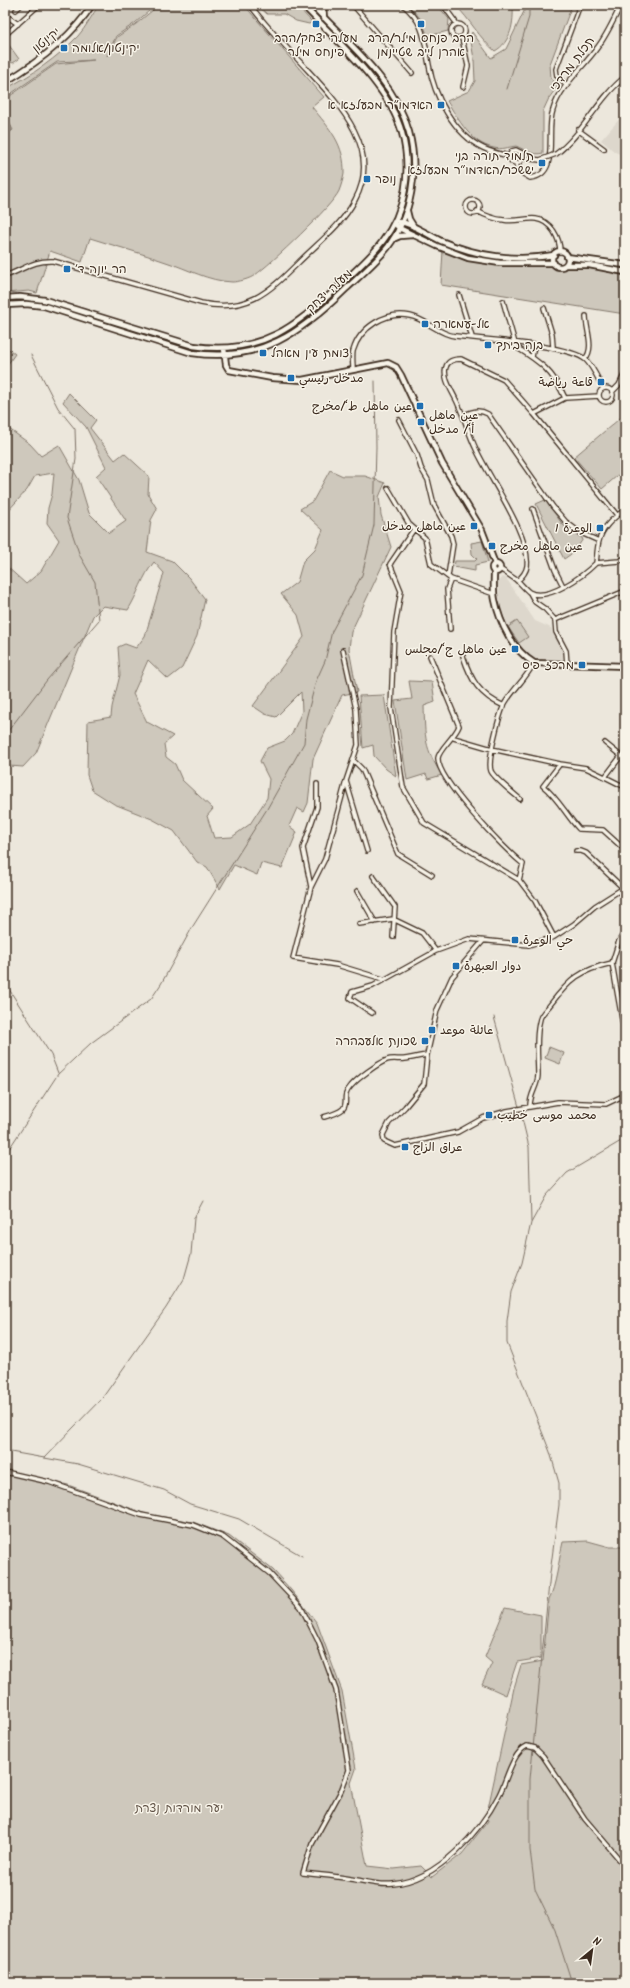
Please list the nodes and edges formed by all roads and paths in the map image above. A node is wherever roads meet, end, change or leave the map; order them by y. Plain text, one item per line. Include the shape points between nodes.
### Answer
1 (21, 5) edge
2 (40, 5) edge
3 (92, 5) edge
4 (250, 5) edge
5 (303, 5) edge
6 (323, 5) edge
7 (353, 5) edge
8 (403, 5) edge
9 (443, 5) edge
10 (580, 5) edge
11 (621, 5) edge
12 (312, 6) edge
13 (16, 10) dead end
14 (5, 15) edge
15 (324, 18) junction
16 (18, 24) junction
17 (457, 24) junction
18 (5, 35) edge
19 (462, 38) junction
20 (412, 72) dead end
21 (625, 77) edge
22 (5, 82) edge
23 (566, 86) junction
24 (463, 87) dead end
25 (578, 130) junction
26 (604, 149) dead end
27 (509, 156) junction
28 (523, 158) junction
29 (516, 163) junction
30 (407, 209) junction
31 (477, 211) dead end
32 (394, 222) junction
33 (402, 222) junction
34 (399, 228) junction
35 (415, 228) junction
36 (414, 235) junction
37 (393, 240) junction
38 (560, 252) junction
39 (554, 255) junction
40 (567, 257) junction
41 (554, 264) junction
42 (566, 265) junction
43 (625, 265) edge
44 (625, 272) edge
45 (5, 276) edge
46 (459, 295) dead end
47 (5, 298) edge
48 (503, 301) dead end
49 (5, 305) edge
50 (544, 308) dead end
51 (586, 316) dead end
52 (472, 337) junction
53 (514, 342) junction
54 (534, 346) junction
55 (553, 347) junction
56 (224, 348) junction
57 (225, 355) junction
58 (532, 357) junction
59 (585, 359) junction
60 (353, 370) junction
61 (625, 373) edge
62 (603, 388) junction
63 (612, 392) junction
64 (599, 396) junction
65 (565, 398) junction
66 (534, 414) junction
67 (464, 415) junction
68 (399, 420) dead end
69 (388, 488) dead end
70 (533, 509) dead end
71 (625, 510) edge
72 (617, 515) junction
73 (414, 528) junction
74 (599, 541) junction
75 (625, 558) edge
76 (596, 563) junction
77 (495, 564) junction
78 (500, 569) junction
79 (494, 572) junction
80 (450, 577) junction
81 (517, 581) junction
82 (563, 586) junction
83 (625, 591) edge
84 (530, 593) junction
85 (494, 594) junction
86 (555, 620) junction
87 (450, 629) dead end
88 (343, 650) dead end
89 (430, 656) dead end
90 (463, 656) dead end
91 (534, 663) junction
92 (567, 665) junction
93 (625, 666) edge
94 (504, 706) junction
95 (454, 738) junction
96 (604, 744) dead end
97 (492, 749) junction
98 (353, 760) junction
99 (560, 764) junction
100 (605, 777) junction
101 (346, 781) junction
102 (317, 784) dead end
103 (625, 787) edge
104 (520, 799) dead end
105 (625, 850) edge
106 (367, 851) dead end
107 (576, 851) dead end
108 (432, 875) dead end
109 (373, 876) dead end
110 (519, 880) junction
111 (312, 887) junction
112 (624, 888) edge
113 (357, 891) dead end
114 (393, 919) junction
115 (375, 922) junction
116 (359, 924) dead end
117 (625, 931) edge
118 (393, 937) dead end
119 (554, 937) junction
120 (483, 941) junction
121 (436, 951) junction
122 (612, 962) junction
123 (384, 979) junction
124 (372, 1013) dead end
125 (625, 1035) edge
126 (427, 1055) junction
127 (625, 1095) edge
128 (530, 1107) junction
129 (324, 1117) dead end
130 (5, 1472) edge
131 (625, 1866) edge

1 - 13 street
2 - 16 street
3 - 22 street, יקינטון via 69,34
4 - 45 street via 340,106 357,134 363,163 362,180 356,198 340,221 269,291 252,300 231,305 201,303 53,261 41,260
5 - 12 street, מעלה יצחק
6 - 15 street
7 - 20 street
8 - 27 street via 414,15 423,31 432,78 447,111 476,144 492,152
9 - 17 street
10 - 23 street via 556,69 557,76
11 - 23 street, תכלת מרדכי via 600,44
12 - 15 street, מעלה יצחק
12 - 32 street, מעלה יצחק via 386,98 396,117 403,142 406,174 403,199
14 - 16 street
15 - 30 street, מעלה יצחק via 384,83 402,114 413,163 413,184
16 - 18 street
17 - 19 street via 466,29
17 - 19 street via 451,33 457,38
19 - 24 street via 468,66
21 - 25 street
23 - 29 street, תכלת מרדכי via 552,111 549,162 546,171 530,178 518,171
25 - 26 street
25 - 28 street, bridge via 556,154 540,160
27 - 28 street via 516,150 522,153
27 - 29 street via 510,160
28 - 29 street
30 - 33 street, מעלה יצחק
30 - 35 street via 409,220
31 - 38 street via 496,219 537,219 544,222 555,232
32 - 33 street
32 - 34 street
32 - 56 street, מעלה יצחק via 374,253 307,316 266,340
33 - 34 street, מעלה יצחק
33 - 35 street
34 - 36 street
34 - 37 street, מעלה יצחק
35 - 39 street via 479,254 513,257
36 - 37 street via 400,236
36 - 41 street via 449,252 478,261
37 - 57 street, מעלה יצחק via 379,258 319,315 298,331 261,349
38 - 39 street
38 - 40 street
39 - 41 street
40 - 42 street
40 - 43 street
41 - 42 street via 560,267
42 - 44 street via 588,265
46 - 52 street
47 - 56 street, מעלה יצחק via 39,298 176,342 201,348
48 - 53 street
49 - 57 street, מעלה יצחק via 44,306 174,349
50 - 55 street
51 - 59 street via 590,346
52 - 53 street
52 - 60 street via 452,335 411,316 392,315 368,328 359,340 353,352
53 - 54 street
53 - 58 street via 516,347
54 - 55 street
54 - 58 street
55 - 59 street
56 - 57 street
57 - 60 street via 226,365 233,372 272,378 302,380
58 - 65 street via 551,372
59 - 62 street
60 - 77 street via 388,363 396,367 442,462 482,530
61 - 63 street via 620,386
62 - 63 street via 608,388
62 - 64 street
63 - 64 street via 609,400 603,401
64 - 65 street
65 - 66 street
66 - 67 street via 504,380 469,362 453,359 446,367 446,377
66 - 72 street
67 - 74 street via 477,411 488,414 566,522 579,532
67 - 81 street via 475,449 506,502 523,540 527,565 524,574
68 - 80 street via 418,455 434,505 451,536
69 - 73 street via 409,524
70 - 82 street
71 - 72 street
72 - 74 street via 606,526
73 - 80 street via 426,538 431,564
73 - 110 street via 390,564 401,591 394,632 391,708 403,787 424,823
74 - 76 street
75 - 76 street
76 - 82 street via 584,575
77 - 78 street via 500,565
77 - 79 street via 492,567
78 - 79 street
78 - 81 street
79 - 85 street
80 - 85 street
80 - 87 street via 447,589
81 - 84 street
82 - 84 street via 543,595
83 - 86 street
84 - 86 street
85 - 91 street via 511,640 518,650
86 - 92 street via 556,632 566,650
88 - 98 street via 356,709 358,745
89 - 95 street via 458,721 459,726
90 - 94 street via 468,674 481,691
91 - 92 street
91 - 94 street via 528,676
92 - 93 street
94 - 97 street
95 - 97 street
95 - 110 street via 439,753 438,760 444,775 469,810 507,851 524,864
96 - 100 street via 621,756
97 - 99 street
97 - 104 street via 491,772
98 - 101 street
98 - 108 street via 362,769 398,854
99 - 100 street via 586,768
99 - 105 street via 543,786 579,829 603,830
100 - 103 street
101 - 106 street
101 - 111 street via 325,858
102 - 111 street via 317,807 303,848
107 - 112 street via 586,853
109 - 114 street via 394,907
110 - 119 street via 535,900
111 - 123 street via 293,958 337,965
112 - 119 street
113 - 115 street
114 - 115 street
114 - 118 street
114 - 121 street via 422,932
115 - 116 street
117 - 122 street
119 - 120 street via 529,945
120 - 121 street via 469,939
120 - 126 street via 452,977 437,1010
121 - 123 street
122 - 125 street
122 - 128 street via 592,967 578,975 565,986 540,1018 538,1077 530,1099
123 - 124 street via 373,986 352,992 350,998
126 - 128 street via 424,1084 389,1123 383,1135 384,1141 389,1144 395,1146 458,1132 483,1118
126 - 129 street via 387,1060 350,1087 344,1108 338,1113
127 - 128 street via 606,1104 558,1102
130 - 131 street via 48,1482 142,1515 193,1525 223,1537 269,1573 301,1607 314,1630 336,1690 349,1770 341,1791 312,1844 303,1873 384,1885 403,1883 420,1876 457,1851 467,1840 495,1802 517,1754 527,1746 535,1748 543,1756 585,1819

